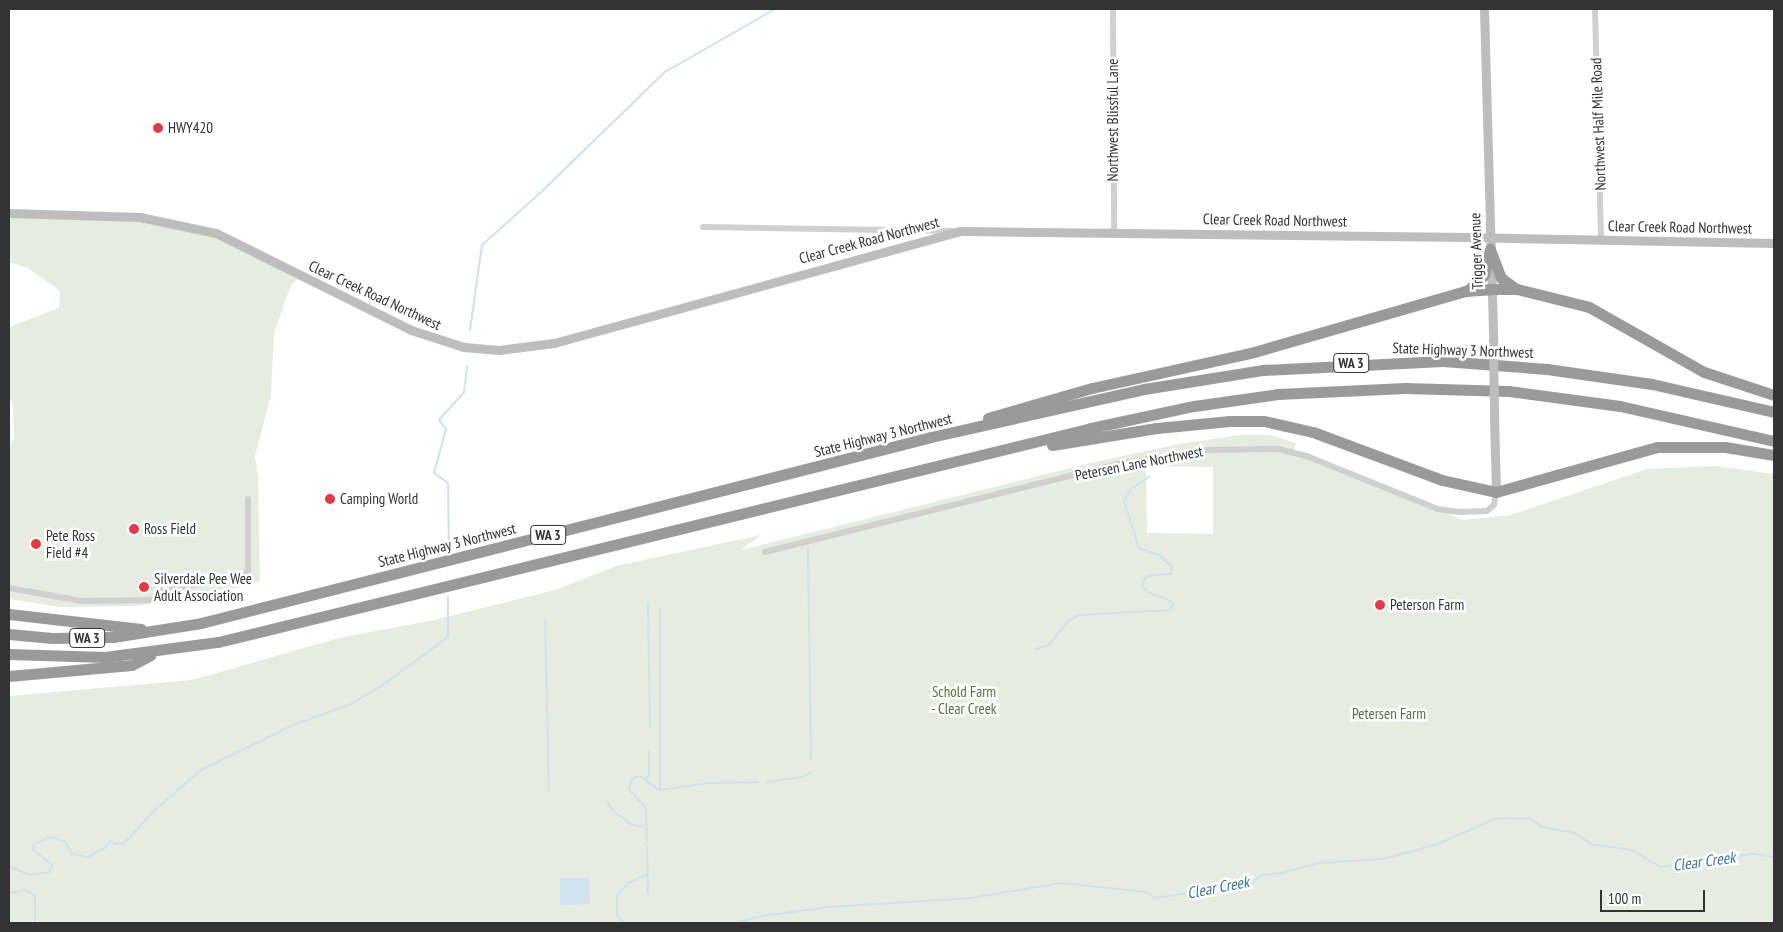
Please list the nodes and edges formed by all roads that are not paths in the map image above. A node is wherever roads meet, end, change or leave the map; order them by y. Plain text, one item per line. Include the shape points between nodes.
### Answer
1 (1113, 9) edge
2 (1484, 9) edge
3 (1595, 9) edge
4 (9, 213) edge
5 (703, 226) dead end
6 (960, 231) junction
7 (1114, 231) junction
8 (1602, 238) junction
9 (1774, 243) edge
10 (1490, 249) junction
11 (1491, 289) junction
12 (1518, 289) junction
13 (1466, 292) junction
14 (1774, 395) edge
15 (1774, 412) edge
16 (931, 437) junction
17 (1774, 441) edge
18 (1774, 455) edge
19 (976, 456) junction
20 (1496, 492) junction
21 (248, 499) dead end
22 (765, 552) dead end
23 (9, 588) edge
24 (12, 614) edge
25 (164, 629) junction
26 (9, 634) edge
27 (155, 653) junction
28 (9, 654) edge
29 (9, 676) edge

1 - 7 street, Northwest Blissful Lane
2 - 10 main road, Trigger Avenue
3 - 8 street, Northwest Half Mile Road
4 - 6 main road, Clear Creek Road Northwest via 140,217 216,233 411,330 464,347 499,350 554,343
5 - 6 street
6 - 7 main road, Clear Creek Road Northwest
7 - 8 main road, Clear Creek Road Northwest, bridge
8 - 9 main road, Clear Creek Road Northwest
10 - 11 main road, Trigger Avenue
10 - 12 highway via 1501,278
10 - 13 highway via 1484,275
11 - 12 highway
11 - 13 highway
11 - 20 main road, Trigger Avenue, bridge
12 - 14 highway via 1589,307 1704,372
13 - 16 highway via 1254,352 1038,403
15 - 16 highway, State Highway 3 Northwest / WA 3 via 1652,384 1581,372 1480,363 1406,361 1297,366 1195,379
16 - 25 highway, State Highway 3 Northwest / WA 3 via 201,623
17 - 19 highway, WA 3 via 1597,402 1509,391 1405,388 1316,391 1227,401 1142,416
18 - 20 highway via 1725,447 1657,447
19 - 20 highway via 1157,428 1252,420 1304,429 1442,480
19 - 27 highway, WA 3 via 337,615
20 - 22 street, Petersen Lane Northwest via 1494,505 1487,511 1438,509 1309,457 1278,449 1209,450 1108,466
21 - 23 street via 248,570 242,576 161,591 155,600 82,601
24 - 25 highway
25 - 26 highway, State Highway 3 Northwest / WA 3 via 98,638
27 - 28 highway, WA 3 via 78,658
27 - 29 highway via 132,666

